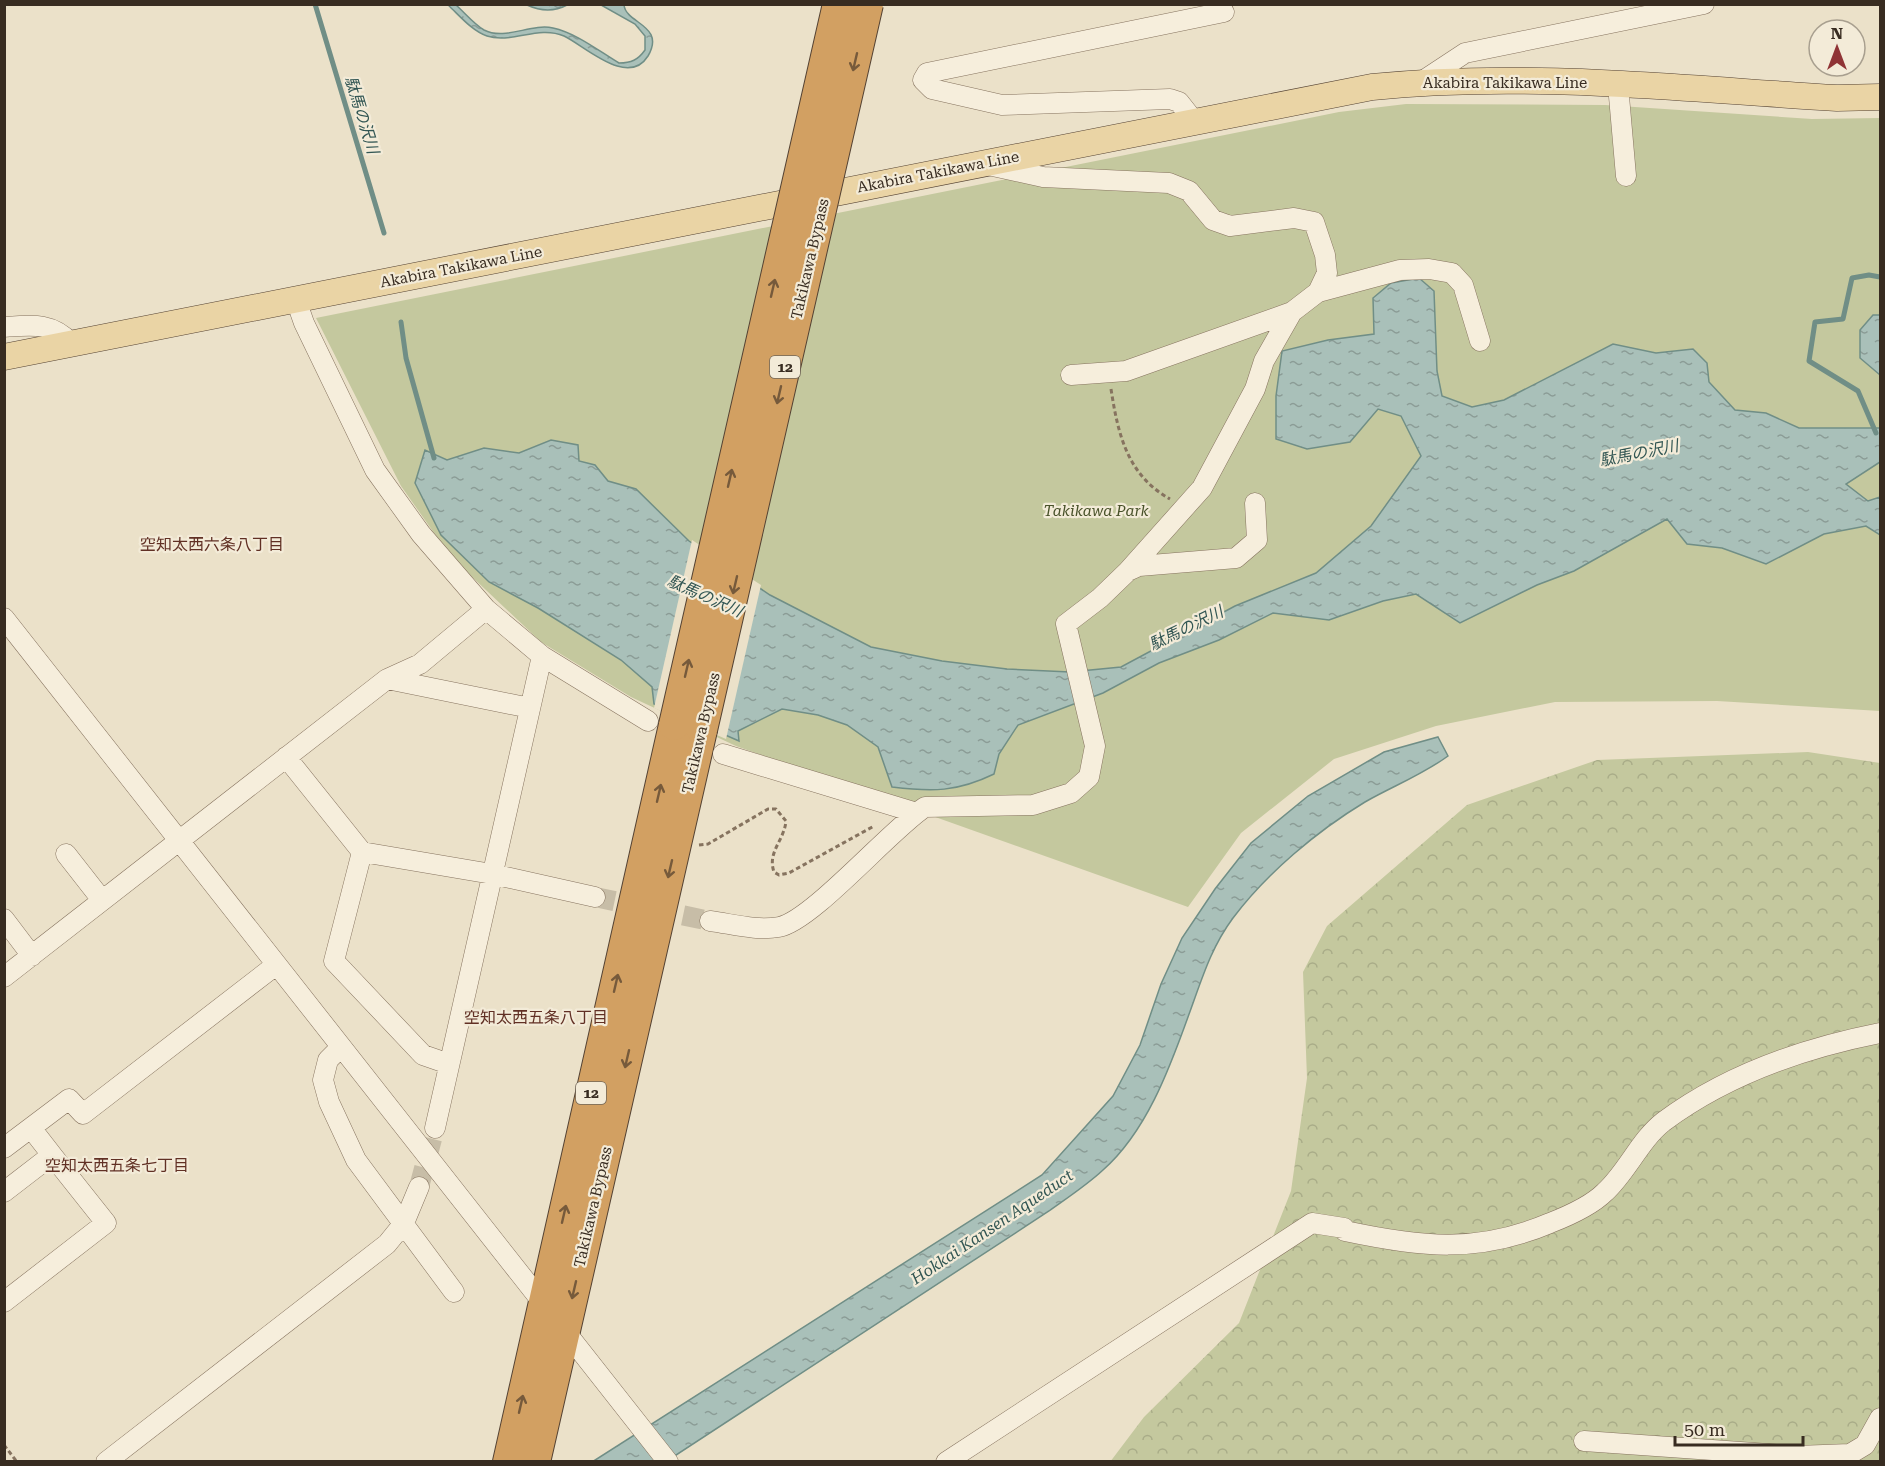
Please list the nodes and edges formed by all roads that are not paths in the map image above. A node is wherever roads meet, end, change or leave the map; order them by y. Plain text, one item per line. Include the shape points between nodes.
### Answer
1 (838, 4) edge
2 (868, 4) edge
3 (1704, 4) edge
4 (1224, 12) dead end
5 (1421, 82) junction
6 (1618, 85) junction
7 (1881, 97) edge
8 (1194, 121) junction
9 (979, 163) junction
10 (1626, 176) dead end
11 (1318, 292) junction
12 (296, 300) junction
13 (1292, 312) junction
14 (4, 327) edge
15 (1480, 341) dead end
16 (71, 344) junction
17 (4, 357) edge
18 (1071, 375) dead end
19 (1256, 503) dead end
20 (1128, 572) junction
21 (486, 609) junction
22 (4, 618) edge
23 (542, 656) junction
24 (387, 679) junction
25 (530, 708) junction
26 (674, 725) junction
27 (723, 754) dead end
28 (286, 757) junction
29 (916, 813) junction
30 (179, 840) junction
31 (362, 852) junction
32 (66, 854) dead end
33 (492, 874) junction
34 (595, 897) tunnel mouth
35 (102, 900) junction
36 (4, 918) edge
37 (710, 921) tunnel mouth
38 (32, 956) junction
39 (276, 965) junction
40 (4, 977) edge
41 (1881, 1033) edge
42 (341, 1047) junction
43 (449, 1064) junction
44 (31, 1128) junction
45 (435, 1128) tunnel mouth
46 (4, 1148) edge
47 (52, 1155) junction
48 (419, 1187) tunnel mouth
49 (4, 1192) edge
50 (404, 1223) junction
51 (454, 1292) dead end
52 (4, 1302) edge
53 (544, 1304) junction
54 (565, 1330) junction
55 (1881, 1418) edge
56 (1584, 1442) dead end
57 (106, 1461) edge
58 (508, 1461) edge
59 (535, 1461) edge
60 (668, 1461) edge
61 (946, 1461) edge

26 -> 1 highway, Takikawa Bypass / 12, bridge
2 -> 26 highway, Takikawa Bypass / 12, bridge
3 - 5 street via 1465,52
4 - 8 street via 927,73 923,80 932,89 1002,105 1170,99 1179,102
5 - 6 main road, Akabira Takikawa Line via 1532,80
5 - 8 main road, Akabira Takikawa Line via 1372,87
6 - 7 main road, Akabira Takikawa Line via 1837,98
6 - 10 street
8 - 9 main road, Akabira Takikawa Line
9 - 11 street via 1043,177 1169,183 1189,191 1213,220 1230,225 1294,218 1314,222 1327,273
9 - 12 main road, Akabira Takikawa Line
11 - 13 street
11 - 15 street via 1400,270 1429,268 1452,273 1463,285
12 - 16 main road, Akabira Takikawa Line
12 - 21 street via 375,470 421,534
13 - 18 street via 1125,371
13 - 20 street via 1202,488
14 - 16 street via 50,326
16 - 17 main road, Akabira Takikawa Line
19 - 20 street via 1257,540 1236,558 1139,566
20 - 29 street via 1066,624 1095,746 1089,777 1071,793 1033,805 939,805
21 - 23 street
21 - 24 street via 420,664
22 - 30 street
23 - 25 street
23 - 26 street
24 - 25 street
24 - 28 street
25 - 33 street
53 -> 26 highway, Takikawa Bypass / 12
26 -> 54 highway, Takikawa Bypass / 12
27 - 29 street
28 - 30 street
28 - 31 street
29 - 37 street via 808,911 782,927
30 - 35 street
30 - 39 street
31 - 33 street
31 - 43 street via 334,961 423,1055
32 - 35 street
33 - 34 street
33 - 43 street
35 - 38 street
36 - 38 street
38 - 40 street
39 - 42 street
39 - 44 street via 83,1114 69,1099
41 - 61 street via 1844,1040 1754,1071 1708,1092 1661,1124 1605,1193 1566,1217 1520,1236 1480,1244 1404,1244 1312,1223
42 - 50 street via 328,1060 323,1080 329,1101 356,1160
42 - 53 street
43 - 45 street
44 - 46 street
44 - 47 street
47 - 49 street
47 - 52 street via 106,1223
48 - 50 street
50 - 51 street
50 - 57 street via 387,1244
53 - 54 street
58 -> 53 highway, Takikawa Bypass / 12
54 - 59 highway, Takikawa Bypass / 12
54 - 60 street
55 - 56 street via 1865,1445 1850,1454 1797,1456

